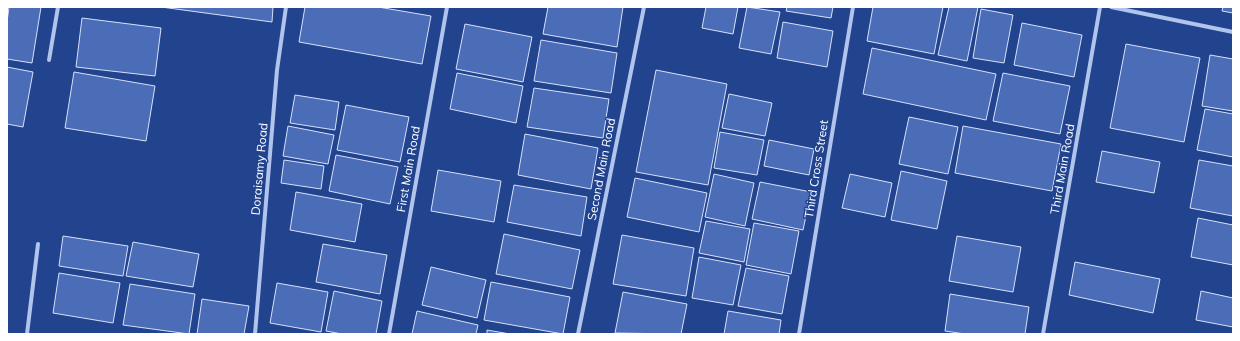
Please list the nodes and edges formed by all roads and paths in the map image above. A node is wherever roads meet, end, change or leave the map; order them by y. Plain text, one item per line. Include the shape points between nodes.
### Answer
1 (58, 7) edge
2 (286, 7) edge
3 (447, 7) edge
4 (644, 7) edge
5 (853, 7) edge
6 (1100, 7) edge
7 (1111, 7) edge
8 (1233, 32) edge
9 (49, 60) dead end
10 (38, 244) dead end
11 (27, 334) edge
12 (255, 334) edge
13 (389, 334) edge
14 (578, 334) edge
15 (799, 334) edge
16 (1043, 334) edge

1 - 9 street
2 - 12 street, Doraisamy Road via 277,70
3 - 13 street, First Main Road
4 - 14 street, Second Main Road
5 - 15 street, Third Cross Street
6 - 16 street, Third Main Road
7 - 8 street
10 - 11 street

